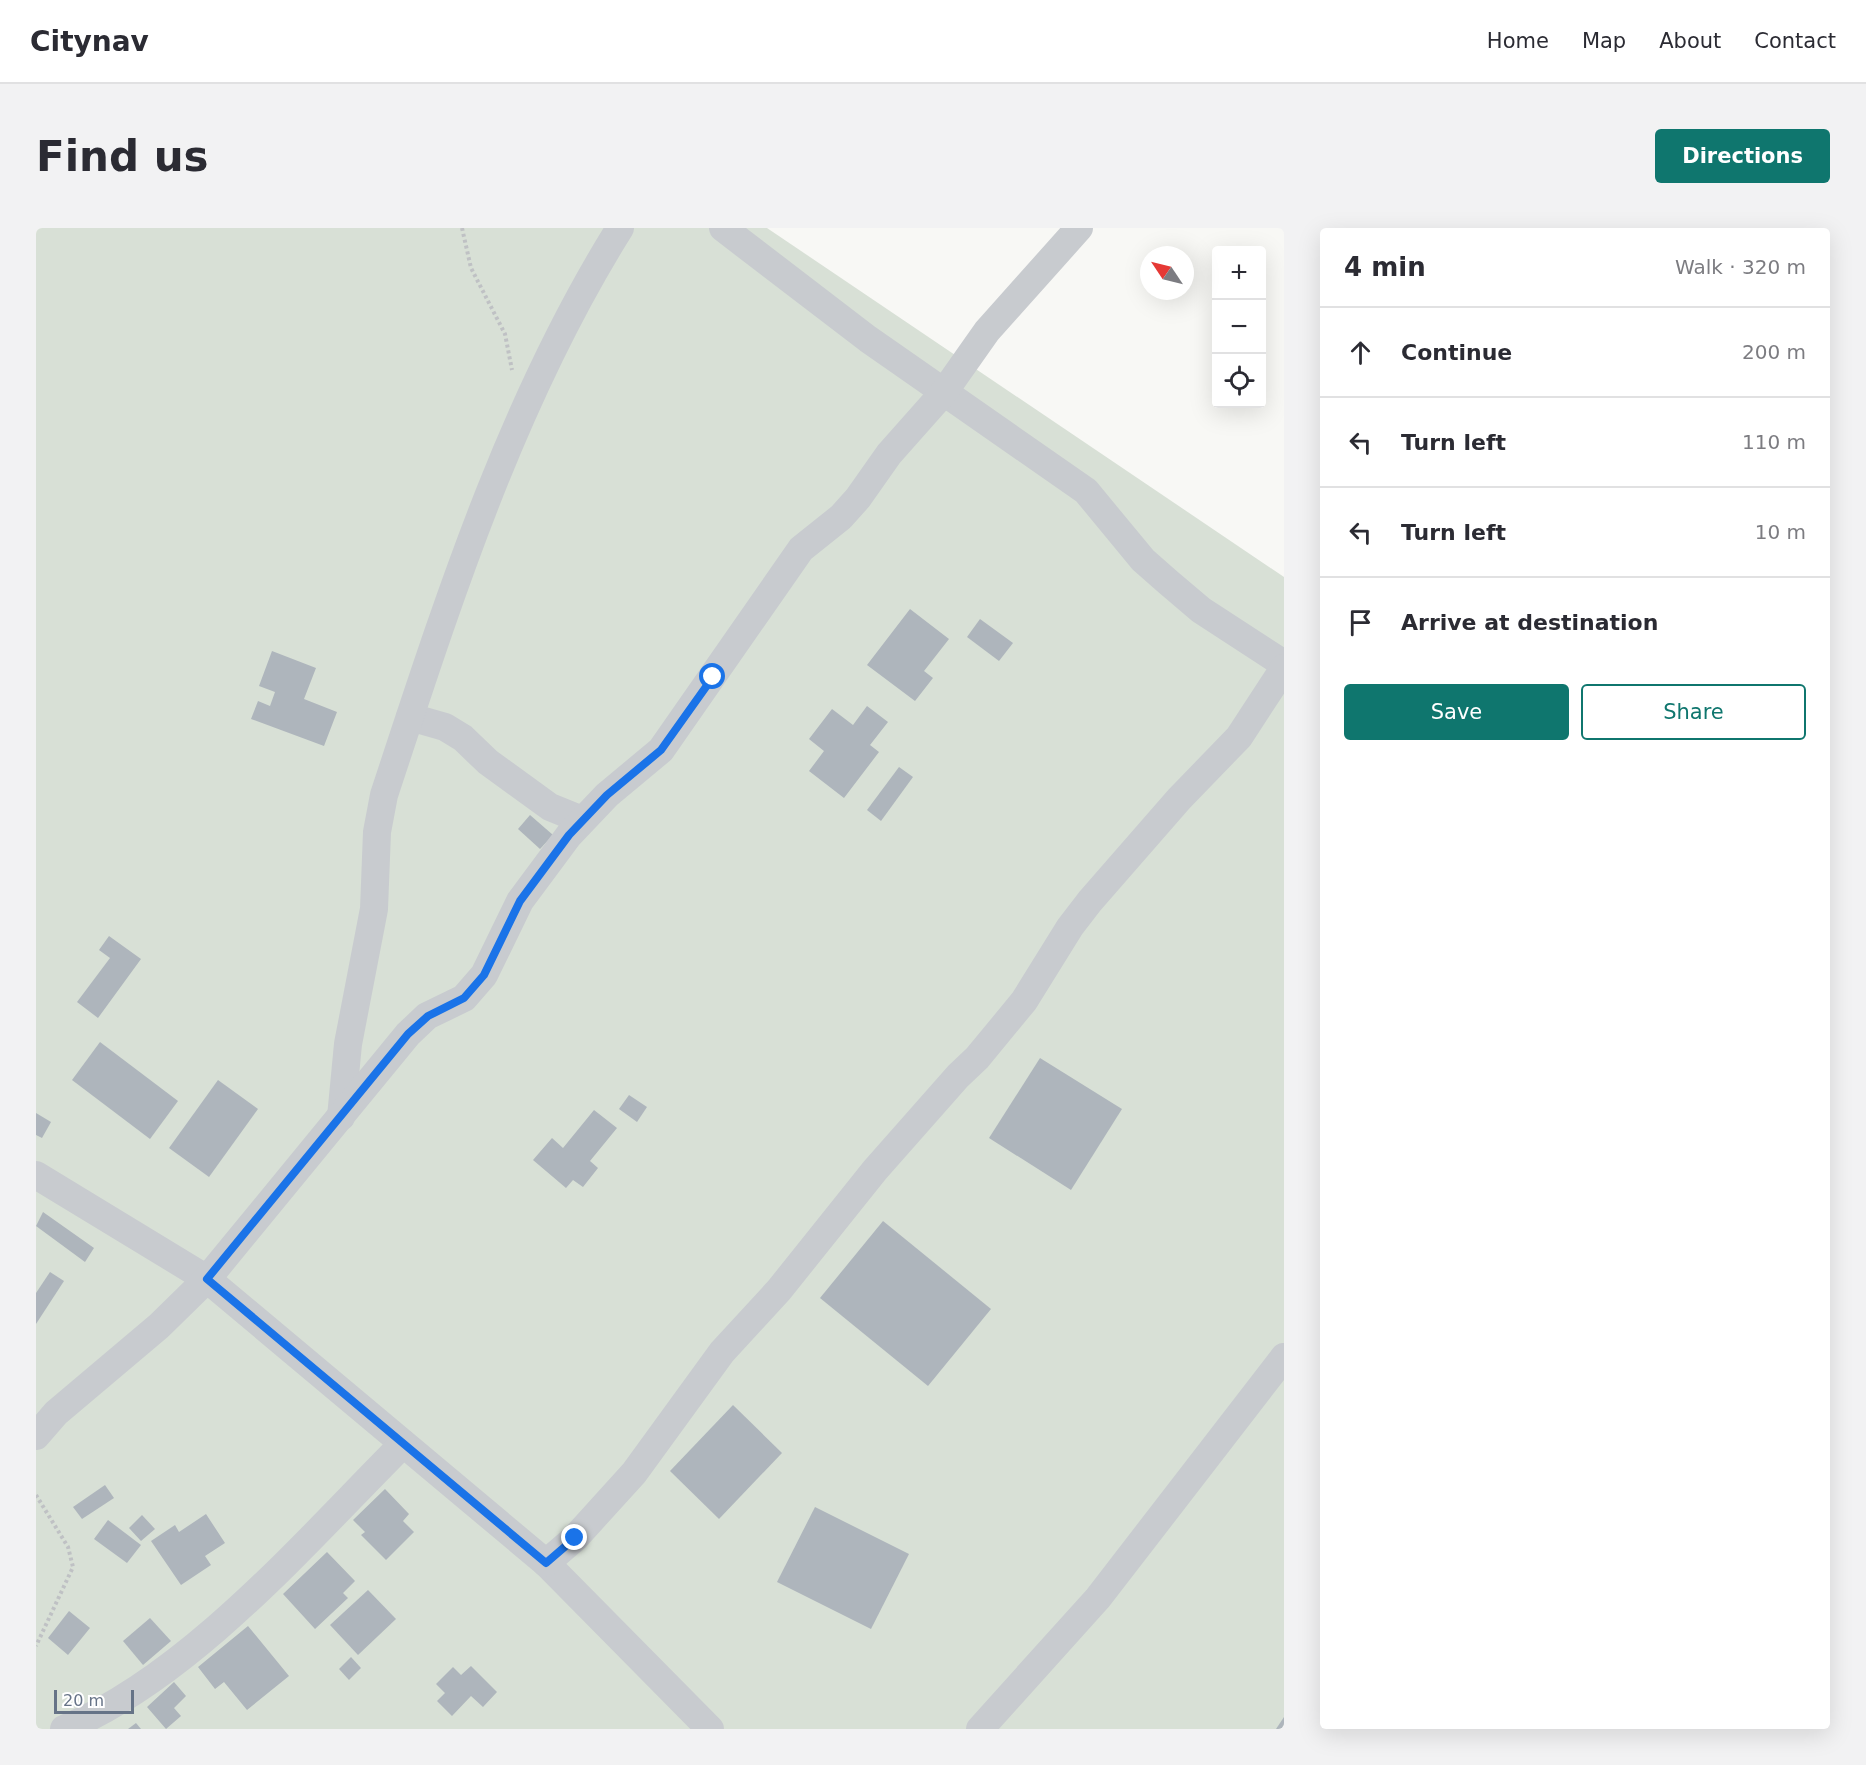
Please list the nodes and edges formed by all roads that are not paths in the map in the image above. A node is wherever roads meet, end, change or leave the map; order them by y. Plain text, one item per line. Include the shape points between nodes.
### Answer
1 (620, 228) edge
2 (723, 228) edge
3 (1079, 228) edge
4 (944, 392) junction
5 (1284, 666) edge
6 (410, 717) junction
7 (582, 820) junction
8 (341, 1117) junction
9 (36, 1175) edge
10 (207, 1279) junction
11 (1284, 1357) edge
12 (36, 1436) edge
13 (403, 1444) junction
14 (546, 1563) junction
15 (64, 1729) edge
16 (708, 1729) edge
17 (980, 1729) edge

1 - 6 street via 531,392
2 - 4 street
3 - 4 street via 987,331
4 - 5 street via 1086,491 1143,560 1201,610
4 - 7 street via 889,454 847,510 801,549 661,750
5 - 14 street via 1239,737 1179,799 1076,918 1024,1001 999,1032 875,1170 779,1290 722,1352 634,1473 575,1538
6 - 7 street via 445,727 550,807
6 - 8 street via 379,815 374,909 348,1044
7 - 8 street via 520,901 484,975 464,998 428,1016 408,1034
8 - 10 street
9 - 10 street
10 - 12 street via 159,1326 56,1413
10 - 13 street
11 - 17 street via 1098,1598
13 - 14 street
13 - 15 street via 249,1597 182,1657 111,1705
14 - 16 street

